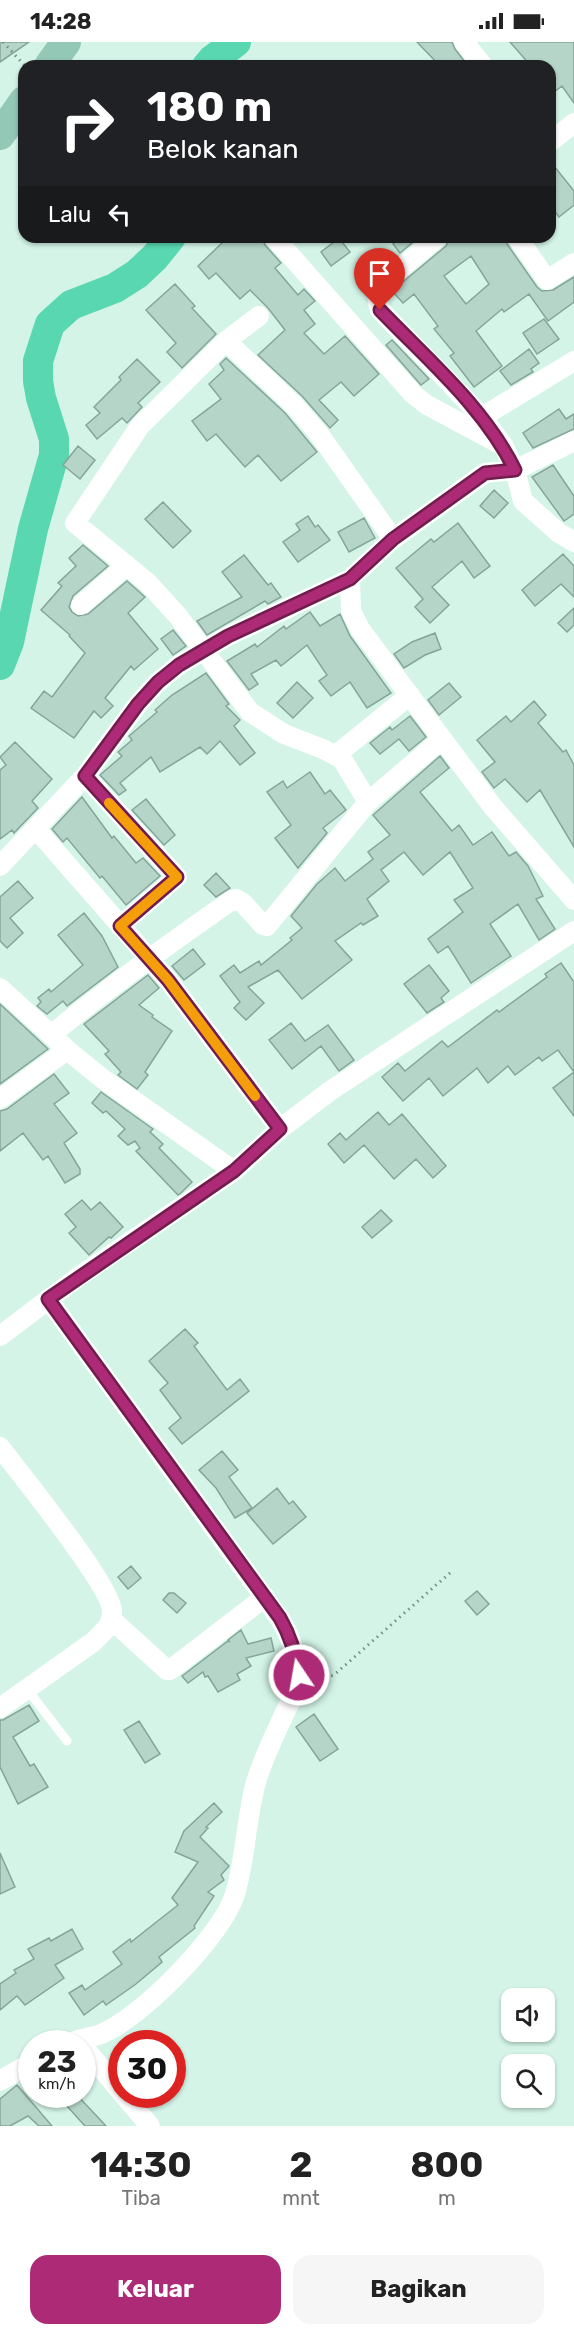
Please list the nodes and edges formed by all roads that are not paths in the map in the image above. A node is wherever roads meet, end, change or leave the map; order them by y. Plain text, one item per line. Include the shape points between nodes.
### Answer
1 (464, 42) edge
2 (478, 60) edge
3 (18, 110) edge
4 (574, 123) edge
5 (0, 135) edge
6 (556, 137) edge
7 (279, 243) edge
8 (431, 243) edge
9 (522, 243) edge
10 (574, 263) edge
11 (259, 315) dead end
12 (226, 341) junction
13 (574, 361) edge
14 (482, 417) junction
15 (574, 441) edge
16 (503, 445) junction
17 (515, 470) junction
18 (393, 539) junction
19 (574, 542) edge
20 (127, 565) junction
21 (350, 579) junction
22 (81, 605) dead end
23 (204, 649) junction
24 (410, 695) junction
25 (442, 739) junction
26 (336, 755) junction
27 (85, 776) junction
28 (368, 802) junction
29 (36, 829) junction
30 (0, 866) edge
31 (574, 900) edge
32 (120, 926) junction
33 (574, 931) edge
34 (148, 959) junction
35 (0, 988) edge
36 (51, 1035) junction
37 (67, 1050) junction
38 (0, 1099) edge
39 (280, 1129) junction
40 (234, 1171) junction
41 (48, 1299) junction
42 (0, 1336) edge
43 (2, 1453) edge
44 (265, 1597) junction
45 (111, 1619) junction
46 (27, 1689) junction
47 (0, 1708) edge
48 (67, 1741) dead end
49 (96, 2036) edge
50 (96, 2063) edge
51 (18, 2069) edge
52 (108, 2077) edge
53 (0, 2079) edge
54 (135, 2108) edge
55 (150, 2126) edge

1 - 2 street
3 - 5 main road
4 - 6 street
7 - 16 street via 413,394
8 - 14 street via 383,283 377,301 380,310
9 - 10 street via 547,280
11 - 12 street
12 - 18 street via 319,434
12 - 20 street via 140,426 75,523
13 - 14 street
14 - 16 street
15 - 17 street
16 - 17 street
17 - 18 street via 485,473
17 - 19 street via 523,501
18 - 21 street
20 - 22 street
20 - 23 street via 148,583
21 - 23 street
21 - 24 street via 349,600 355,621
23 - 26 street via 250,712 284,734
23 - 27 street via 151,689
24 - 25 street
24 - 26 street
25 - 28 street
25 - 31 street via 493,807
26 - 28 street
27 - 29 street
27 - 32 street via 177,877
28 - 34 street via 267,927 243,903 232,900
29 - 30 street
29 - 32 street
32 - 34 street
33 - 39 street via 330,1091
34 - 36 street
34 - 39 street
35 - 36 street
36 - 37 street
37 - 38 street
37 - 40 street
39 - 40 street
40 - 41 street
41 - 42 street
41 - 44 street
43 - 45 street via 102,1584 112,1610
44 - 45 street via 170,1670
44 - 49 street via 288,1632 298,1685 257,1779 234,1894 219,1925 194,1956 136,2011
45 - 46 street via 93,1642
46 - 47 street
46 - 48 lane
50 - 52 street
51 - 53 street
54 - 55 street

